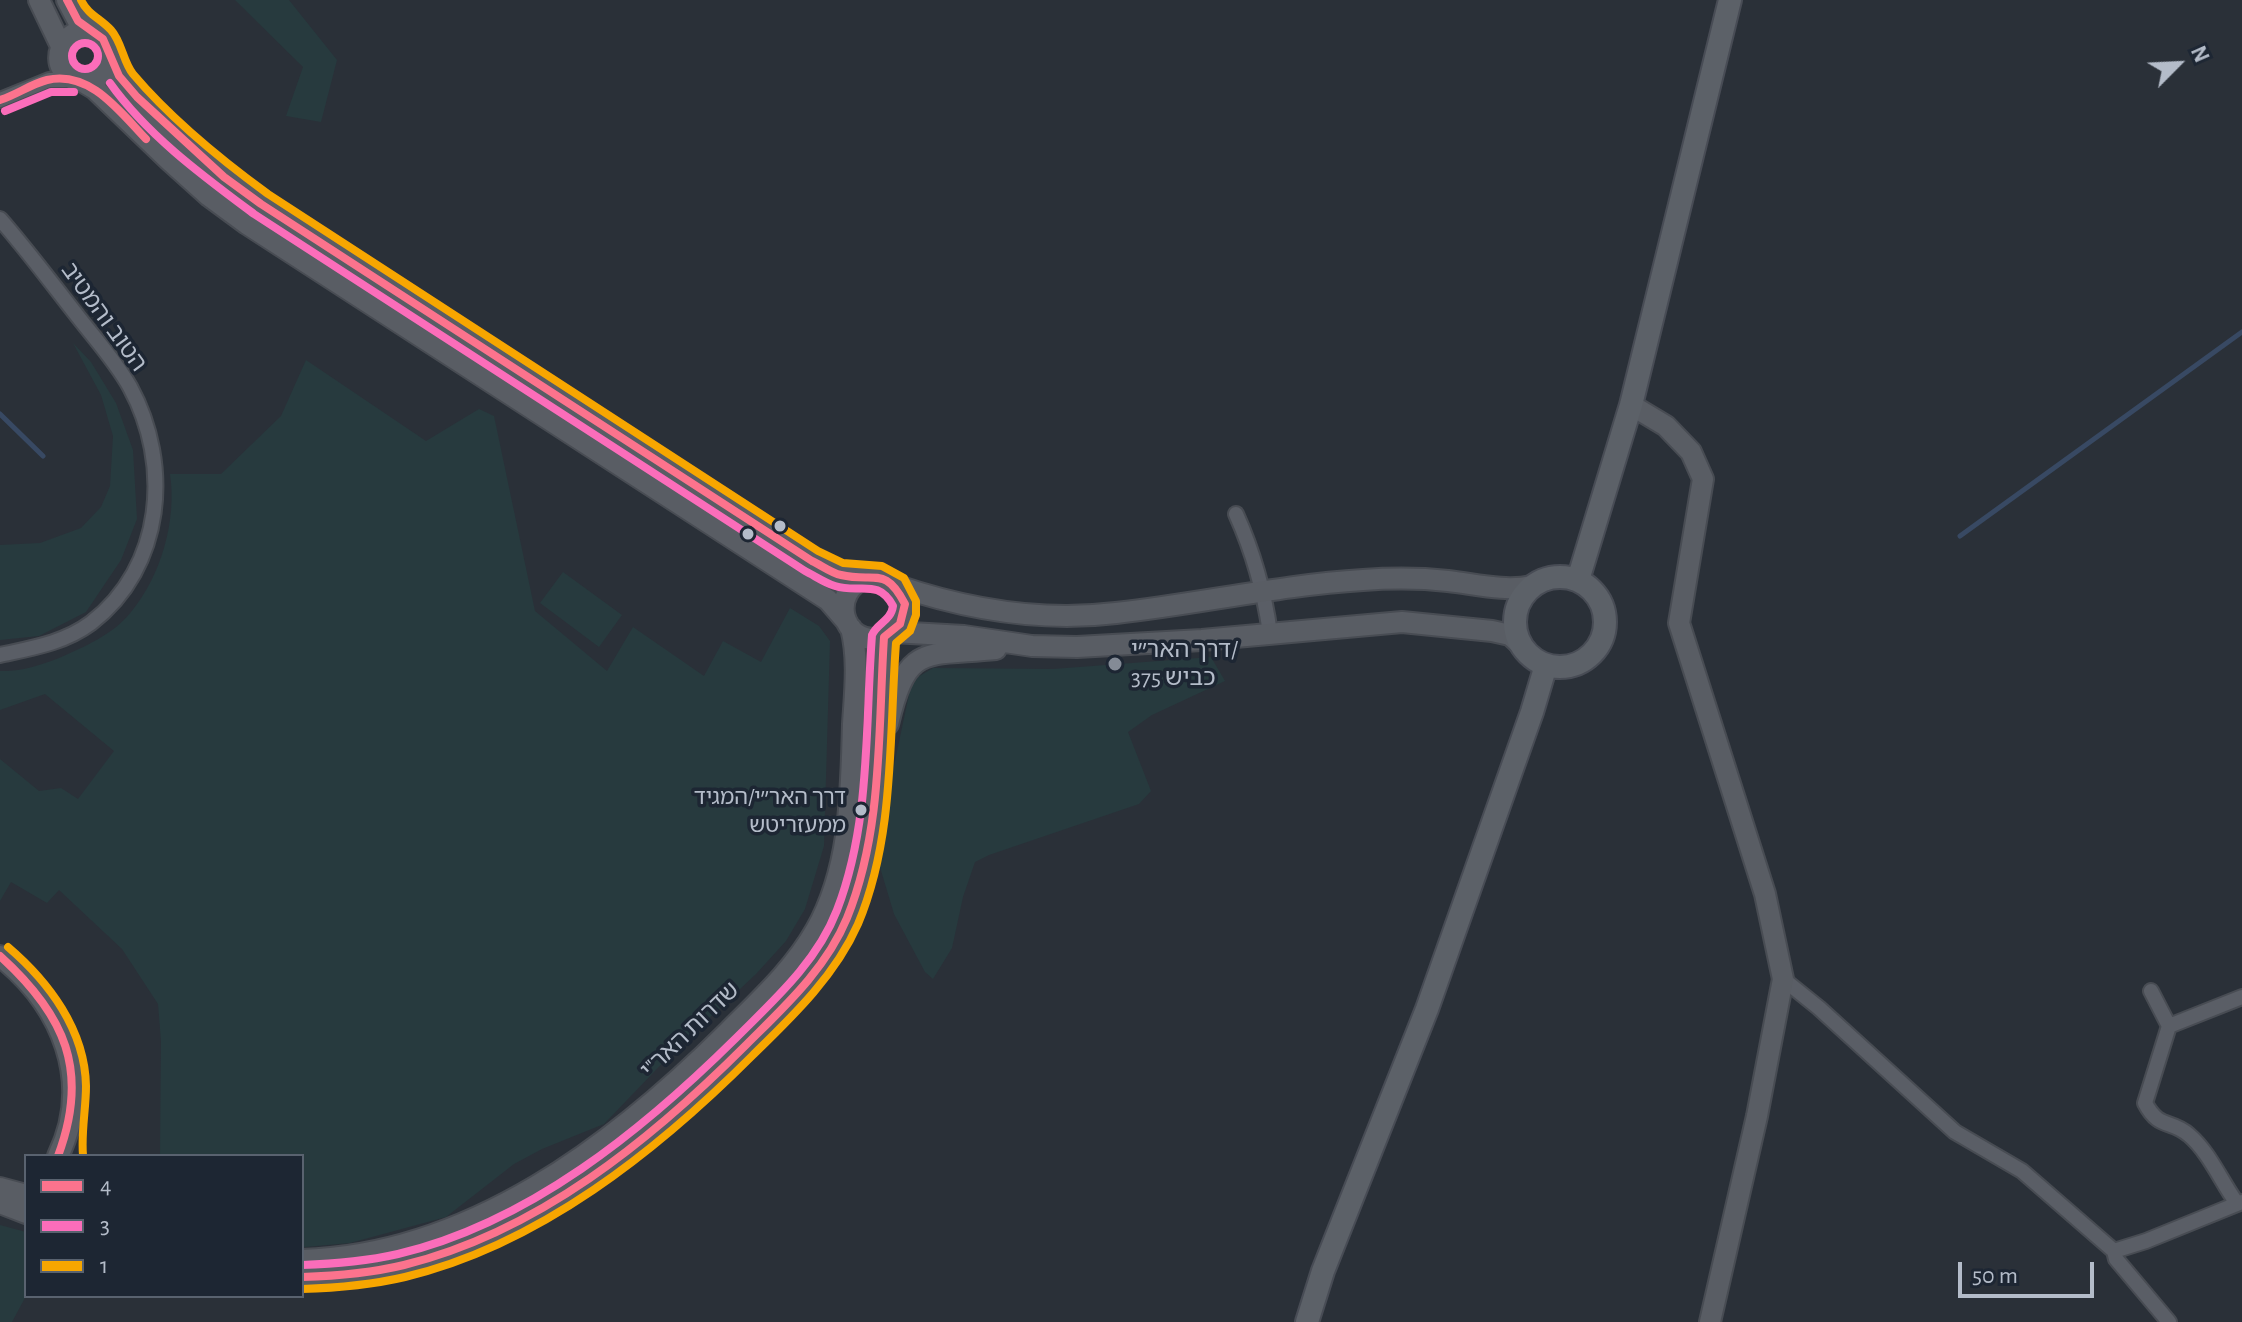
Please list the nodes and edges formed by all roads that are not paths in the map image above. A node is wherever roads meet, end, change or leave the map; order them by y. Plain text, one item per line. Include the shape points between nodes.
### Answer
1 (39, 0) edge
2 (67, 0) edge
3 (1730, 0) edge
4 (96, 34) junction
5 (60, 50) junction
6 (110, 54) junction
7 (79, 81) junction
8 (35, 85) junction
9 (0, 100) edge
10 (0, 219) edge
11 (1631, 405) junction
12 (1236, 514) dead end
13 (868, 577) junction
14 (1578, 580) junction
15 (895, 585) junction
16 (1532, 586) junction
17 (1264, 590) junction
18 (849, 625) junction
19 (1270, 633) junction
20 (888, 634) junction
21 (1032, 646) junction
22 (1522, 646) junction
23 (0, 655) edge
24 (1546, 665) junction
25 (874, 783) junction
26 (0, 956) edge
27 (1783, 979) junction
28 (2151, 991) dead end
29 (2242, 997) edge
30 (2169, 1026) junction
31 (69, 1134) junction
32 (59, 1154) edge
33 (71, 1154) edge
34 (0, 1188) edge
35 (24, 1194) edge
36 (2239, 1202) edge
37 (0, 1203) edge
38 (24, 1212) edge
39 (2114, 1251) junction
40 (304, 1260) edge
41 (304, 1277) edge
42 (1307, 1322) edge
43 (1710, 1322) edge
44 (2169, 1322) edge

1 - 5 street
2 - 4 street via 78,21
3 - 11 main road
4 - 5 street via 79,31
4 - 6 street
5 - 7 street via 61,68
5 - 8 street
6 - 7 street via 99,77
6 - 13 street via 119,76 137,97 261,204 812,561 840,575
7 - 8 street
7 - 18 street via 95,89 209,196 247,224 828,600
8 - 9 street
10 - 23 street, הטוב והמטיב via 130,387 152,449 156,482 146,549 111,606 60,640
11 - 14 main road
11 - 27 street via 1666,426 1691,452 1703,479 1679,623 1765,894
12 - 17 street
13 - 15 street
13 - 18 street via 846,594
14 - 16 main road via 1547,578
14 - 24 main road via 1599,599 1605,614 1600,645 1575,665
15 - 17 street via 967,605 1077,615
15 - 20 street via 905,604 900,624
16 - 17 street via 1402,578
16 - 22 main road via 1516,612
17 - 19 street
18 - 20 street via 866,638
18 - 40 street, שדרות האר"י via 856,648 844,850 826,910 796,959 697,1063 581,1159 447,1229 346,1257
19 - 21 street
19 - 22 street via 1402,622 1492,631 1510,635
20 - 21 street via 964,636
20 - 25 street, שדרות האר"י
21 - 25 street via 941,651 922,658 896,691
22 - 24 main road
24 - 42 main road via 1427,1009
25 - 41 street, שדרות האר"י via 858,890 834,945 786,1006 664,1124 593,1178 475,1240 402,1266
26 - 31 street via 19,971 56,1021 74,1080
27 - 39 street via 1955,1132 2022,1171
27 - 43 street
28 - 30 street
29 - 30 street
30 - 36 street via 2145,1103 2161,1123 2187,1133
31 - 32 street
31 - 33 street
34 - 35 street
36 - 39 street
37 - 38 street
39 - 44 street

